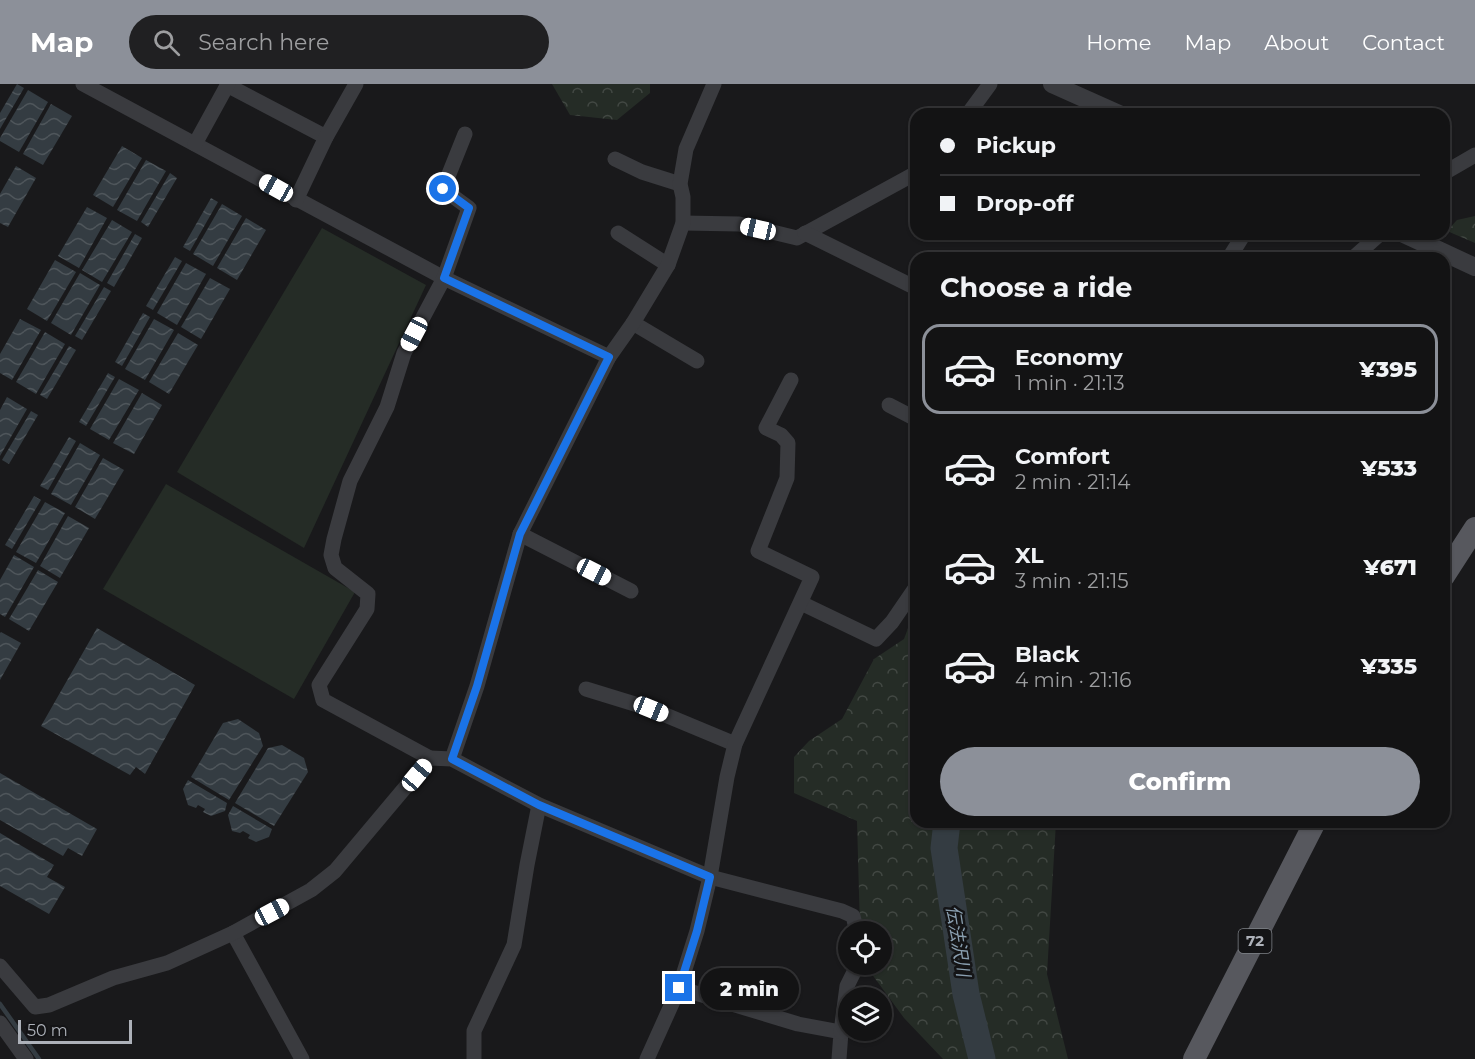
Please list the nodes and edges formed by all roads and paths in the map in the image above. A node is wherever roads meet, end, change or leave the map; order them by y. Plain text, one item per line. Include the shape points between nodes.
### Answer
1 (83, 84) edge
2 (227, 84) edge
3 (356, 84) edge
4 (714, 84) edge
5 (990, 84) edge
6 (1052, 84) edge
7 (972, 108) edge
8 (1106, 108) edge
9 (465, 134) dead end
10 (326, 137) junction
11 (195, 144) junction
12 (1475, 155) edge
13 (615, 159) dead end
14 (1450, 170) edge
15 (910, 176) edge
16 (680, 184) junction
17 (296, 200) junction
18 (683, 223) junction
19 (618, 233) dead end
20 (805, 233) junction
21 (1373, 240) edge
22 (1417, 240) edge
23 (1360, 252) edge
24 (1443, 252) edge
25 (1450, 255) edge
26 (668, 265) junction
27 (1475, 267) edge
28 (444, 278) junction
29 (910, 285) edge
30 (633, 323) junction
31 (609, 357) junction
32 (697, 361) dead end
33 (791, 380) dead end
34 (889, 405) dead end
35 (910, 415) edge
36 (1475, 528) edge
37 (520, 534) junction
38 (1450, 567) edge
39 (630, 591) dead end
40 (910, 596) edge
41 (801, 603) junction
42 (586, 689) dead end
43 (735, 744) junction
44 (430, 759) junction
45 (452, 759) junction
46 (539, 805) junction
47 (1312, 828) edge
48 (710, 877) junction
49 (855, 921) edge
50 (233, 933) junction
51 (0, 966) edge
52 (679, 988) junction
53 (0, 1023) edge
54 (838, 1031) edge
55 (840, 1041) edge
56 (26, 1059) edge
57 (302, 1059) edge
58 (474, 1059) edge
59 (647, 1059) edge
60 (838, 1059) edge
61 (1194, 1059) edge

1 - 11 street
2 - 10 street
2 - 11 street
3 - 10 street
4 - 16 street via 686,149
5 - 7 street
6 - 8 street
9 - 28 street via 443,189 469,208
10 - 17 street
11 - 17 street
12 - 14 street
13 - 16 street
15 - 20 street
16 - 18 street
17 - 28 street
18 - 20 street via 739,224 797,238
18 - 26 street
19 - 26 street
20 - 29 street
21 - 23 street
22 - 24 street
25 - 27 street
26 - 30 street
28 - 31 street
28 - 44 street via 404,353 387,407 350,481 331,555 335,568 368,594 367,609 319,685 323,700
30 - 31 street
30 - 32 street
31 - 37 street
33 - 41 street via 766,428 788,443 787,478 758,551 812,577
34 - 35 street
36 - 38 main road
37 - 39 street
37 - 45 street
40 - 41 street via 876,639
41 - 43 street
42 - 43 street via 651,709
43 - 48 street
44 - 45 street
44 - 50 street via 335,871 311,891
45 - 46 street
46 - 48 street
46 - 58 street via 514,945 474,1030
47 - 61 main road, 72
48 - 49 street via 842,911
48 - 52 street
50 - 51 street via 167,963 35,1007
50 - 57 street
52 - 54 street via 798,1024
52 - 59 street
53 - 56 street
55 - 60 street

